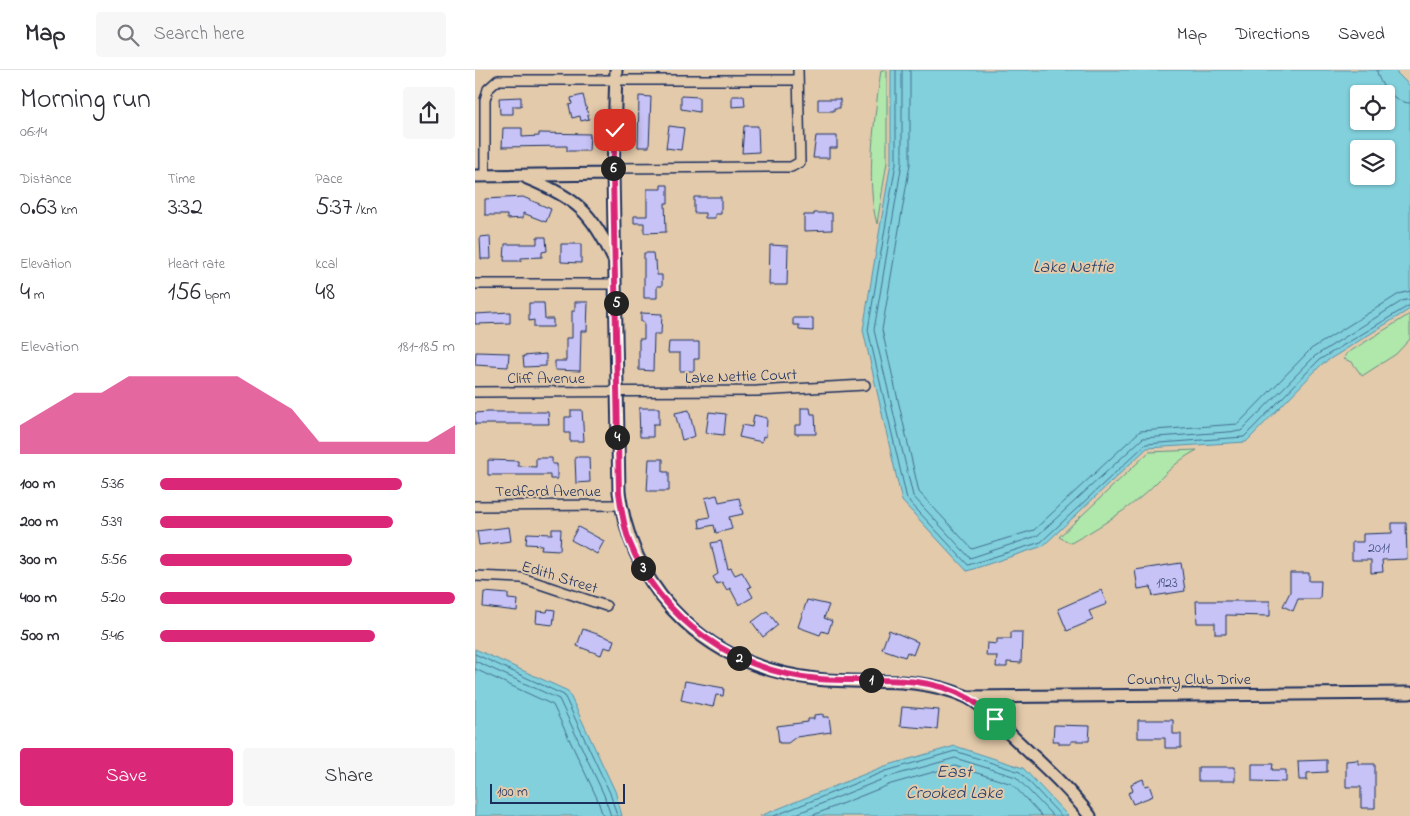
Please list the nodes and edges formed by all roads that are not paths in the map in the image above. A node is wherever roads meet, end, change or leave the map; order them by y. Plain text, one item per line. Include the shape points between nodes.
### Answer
1 (798, 70) edge
2 (616, 75) edge
3 (797, 80) junction
4 (613, 171) junction
5 (480, 176) edge
6 (521, 176) junction
7 (616, 264) junction
8 (475, 284) edge
9 (616, 284) junction
10 (865, 385) dead end
11 (617, 391) junction
12 (475, 392) edge
13 (621, 505) junction
14 (475, 506) edge
15 (475, 576) edge
16 (606, 606) dead end
17 (1410, 693) edge
18 (967, 697) junction
19 (1090, 816) edge

1 - 3 street
2 - 3 street
2 - 4 street
2 - 5 street via 503,79 492,84 485,100
3 - 4 street via 801,162 775,167
4 - 6 street
4 - 7 street
5 - 6 street
6 - 7 street via 557,190 578,204 597,227
7 - 9 street
8 - 9 street
9 - 11 street
10 - 11 street, Lake Nettie Court via 757,391
11 - 12 street, Cliff Avenue
11 - 13 street
13 - 14 street, Tedford Avenue
13 - 18 street via 629,540 651,583 701,636 727,652 783,673 833,680 920,682
15 - 16 street, Edith Street via 522,578
17 - 18 street, Country Club Drive
18 - 19 street via 995,719

